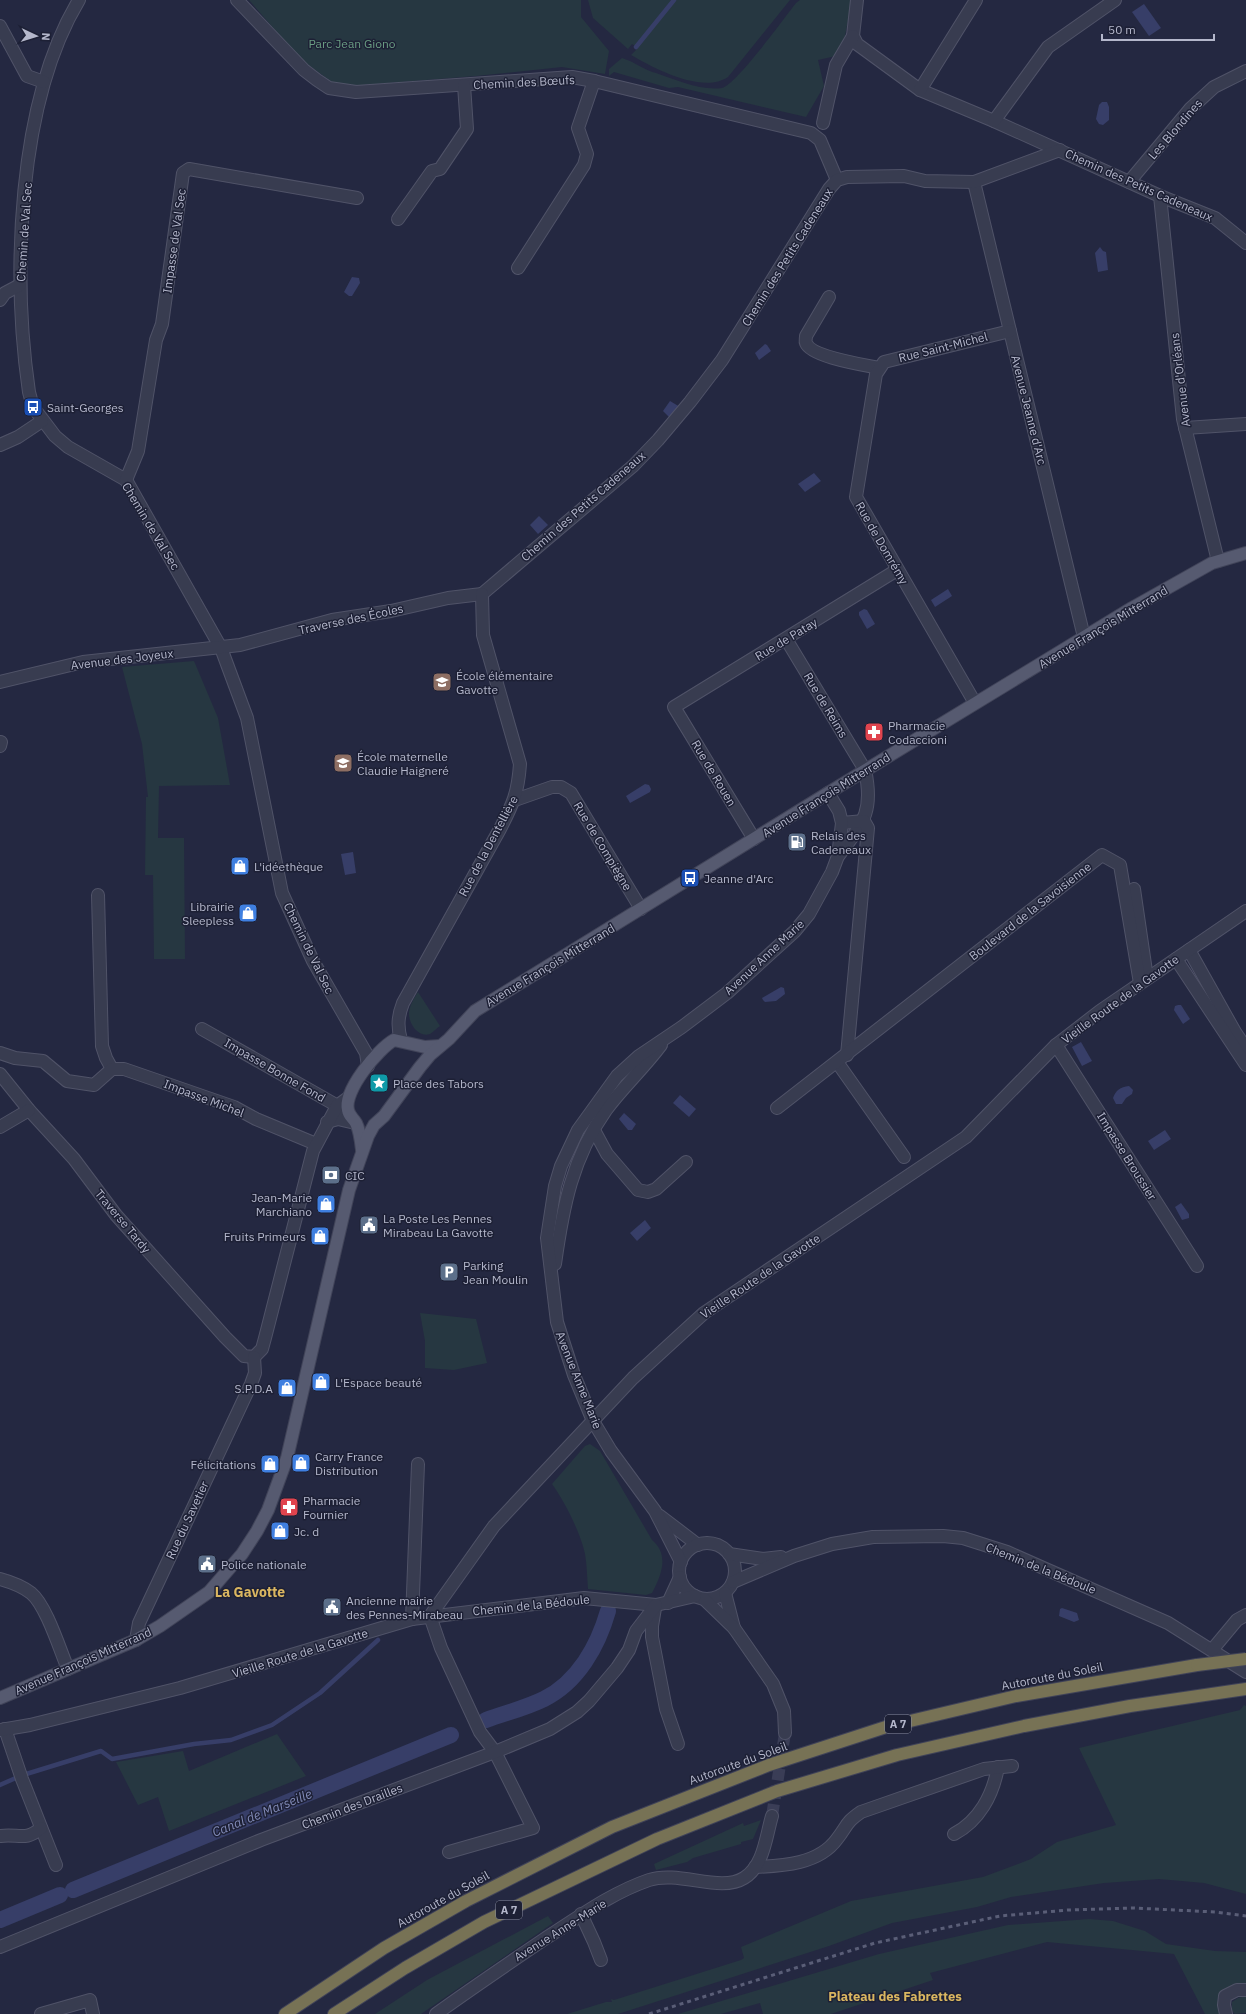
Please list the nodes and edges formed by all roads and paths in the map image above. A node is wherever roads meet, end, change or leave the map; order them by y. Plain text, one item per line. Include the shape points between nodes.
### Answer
1 (78, 0) edge
2 (238, 0) edge
3 (858, 0) edge
4 (976, 0) edge
5 (1115, 0) edge
6 (0, 26) edge
7 (853, 36) junction
8 (1246, 71) edge
9 (594, 81) junction
10 (44, 82) junction
11 (464, 85) junction
12 (920, 90) junction
13 (994, 121) junction
14 (823, 123) dead end
15 (1060, 150) junction
16 (837, 180) junction
17 (974, 182) junction
18 (1129, 182) junction
19 (1160, 196) junction
20 (357, 198) dead end
21 (398, 219) dead end
22 (1246, 243) edge
23 (518, 268) dead end
24 (20, 286) junction
25 (830, 296) dead end
26 (0, 300) edge
27 (1010, 331) junction
28 (879, 368) junction
29 (42, 421) junction
30 (1246, 424) edge
31 (1185, 428) junction
32 (0, 445) edge
33 (126, 480) junction
34 (1246, 553) edge
35 (1218, 561) junction
36 (897, 570) junction
37 (482, 594) junction
38 (1084, 637) junction
39 (786, 639) junction
40 (221, 648) junction
41 (0, 682) edge
42 (975, 704) junction
43 (674, 707) joint
44 (865, 770) junction
45 (828, 793) junction
46 (515, 800) junction
47 (864, 821) junction
48 (842, 823) junction
49 (754, 839) junction
50 (838, 856) junction
51 (1134, 889) dead end
52 (98, 895) dead end
53 (641, 909) junction
54 (1246, 911) edge
55 (1189, 950) junction
56 (1176, 959) junction
57 (1143, 981) junction
58 (202, 1028) dead end
59 (667, 1038) junction
60 (406, 1041) junction
61 (1056, 1045) junction
62 (440, 1046) junction
63 (1246, 1048) edge
64 (0, 1053) edge
65 (842, 1058) junction
66 (1246, 1065) edge
67 (368, 1066) junction
68 (420, 1066) junction
69 (112, 1069) junction
70 (0, 1074) edge
71 (603, 1095) junction
72 (348, 1098) junction
73 (337, 1106) junction
74 (778, 1108) dead end
75 (29, 1110) junction
76 (348, 1111) junction
77 (327, 1122) junction
78 (356, 1123) junction
79 (374, 1124) junction
80 (0, 1127) edge
81 (594, 1130) junction
82 (316, 1144) junction
83 (582, 1149) junction
84 (362, 1151) junction
85 (607, 1154) junction
86 (904, 1157) dead end
87 (686, 1162) dead end
88 (1197, 1266) dead end
89 (552, 1281) junction
90 (254, 1357) junction
91 (593, 1421) junction
92 (418, 1464) dead end
93 (655, 1512) junction
94 (698, 1545) junction
95 (729, 1554) junction
96 (794, 1556) junction
97 (681, 1562) junction
98 (680, 1577) junction
99 (0, 1579) edge
100 (733, 1582) junction
101 (725, 1593) junction
102 (699, 1598) junction
103 (668, 1603) junction
104 (656, 1605) junction
105 (1246, 1615) edge
106 (430, 1616) junction
107 (412, 1619) junction
108 (734, 1628) junction
109 (136, 1640) junction
110 (1212, 1650) junction
111 (1246, 1659) edge
112 (68, 1669) junction
113 (1246, 1672) edge
114 (1246, 1689) edge
115 (0, 1698) edge
116 (2, 1729) edge
117 (785, 1733) tunnel mouth
118 (678, 1744) dead end
119 (495, 1752) junction
120 (1012, 1766) dead end
121 (998, 1767) junction
122 (772, 1816) tunnel mouth
123 (41, 1828) junction
124 (954, 1834) dead end
125 (0, 1836) edge
126 (448, 1852) dead end
127 (56, 1865) dead end
128 (755, 1867) junction
129 (581, 1914) junction
130 (0, 1947) edge
131 (601, 1960) dead end
132 (1246, 1990) edge
133 (41, 2014) edge
134 (93, 2014) edge
135 (285, 2014) edge
136 (334, 2014) edge
137 (436, 2014) edge
138 (1226, 2014) edge

1 - 10 street, Chemin de Val Sec via 54,52
2 - 11 street, Chemin des Bœufs via 304,70 330,88 356,92
3 - 7 street
4 - 12 street
5 - 13 street via 1048,47
6 - 10 street via 27,76
7 - 12 street via 857,44 868,54
7 - 14 street via 836,65
8 - 18 street, Les Blondines via 1214,87 1190,109
9 - 11 street, Chemin des Bœufs via 572,77
9 - 16 street, Chemin des Bœufs via 811,133 820,140
9 - 23 street via 578,128 587,154 584,165
10 - 24 street, Chemin de Val Sec via 30,145
11 - 21 street via 467,128 440,169 432,171
12 - 13 street
13 - 15 street
15 - 17 street, Chemin des Petits Cadeneaux
15 - 18 street, Chemin des Petits Cadeneaux
16 - 17 street, Chemin des Petits Cadeneaux via 847,177 904,176 924,180
16 - 37 street, Chemin des Petits Cadeneaux via 722,360 658,440 633,466
17 - 27 street, Avenue Jeanne d'Arc
18 - 19 street, Chemin des Petits Cadeneaux
19 - 22 street, Chemin des Petits Cadeneaux via 1215,218
19 - 31 street, Avenue d'Orléans
20 - 33 street, Impasse de Val Sec via 189,169 183,173 162,324 156,340 138,451
24 - 26 street via 5,293
24 - 29 street, Chemin de Val Sec via 29,392 33,407
25 - 28 street via 806,336 806,343 810,348 832,358
27 - 28 street, Rue Saint-Michel via 884,362
27 - 38 street, Avenue Jeanne d'Arc
28 - 36 street, Rue de Domrémy via 856,496
29 - 32 street
29 - 33 street, Chemin de Val Sec via 68,447
30 - 31 street
31 - 35 street, Avenue d'Orléans
33 - 40 street, Chemin de Val Sec
34 - 35 main road, Avenue François Mitterrand
35 - 38 main road, Avenue François Mitterrand
36 - 39 street, Rue de Patay
36 - 42 street, Rue de Domrémy
37 - 40 street, Traverse des Écoles via 332,620
37 - 46 street, Rue de la Dentellière via 483,634 520,764 519,786
38 - 42 main road, Avenue François Mitterrand
39 - 43 street, Rue de Patay
39 - 44 street, Rue de Reims
40 - 41 street, Avenue des Joyeux via 83,662
40 - 67 street, Chemin de Val Sec via 247,718 282,893 313,960 366,1053
42 - 44 main road, Avenue François Mitterrand
43 - 49 street, Rue de Rouen
44 - 45 main road, Avenue François Mitterrand
44 - 47 street, Avenue Anne Marie via 870,790
45 - 48 street, Avenue Anne Marie via 839,811
45 - 49 main road, Avenue François Mitterrand
46 - 53 street, Rue de Compiègne via 552,787 561,787 571,793
46 - 60 street, Rue de la Dentellière via 403,1003 398,1027
47 - 48 street
47 - 50 street, Avenue Anne Marie
47 - 65 street via 868,828
48 - 50 street, Avenue Anne Marie
49 - 53 main road, Avenue François Mitterrand
50 - 59 street, Avenue Anne Marie via 809,914 795,930 727,993
51 - 57 street
52 - 69 street via 102,1046
53 - 62 main road, Avenue François Mitterrand via 475,1012
54 - 55 street, Vieille Route de la Gavotte
55 - 56 street, Vieille Route de la Gavotte
55 - 63 street
56 - 57 street, Vieille Route de la Gavotte
56 - 66 street
57 - 61 street, Vieille Route de la Gavotte
57 - 65 street, Boulevard de la Savoisienne via 1120,865 1102,855
58 - 73 street, Impasse Bonne Fond
59 - 71 street, Avenue Anne Marie via 617,1076
59 - 81 street, Avenue Anne Marie via 621,1091
60 - 62 main road via 425,1047
60 - 67 main road via 394,1040 388,1043
60 - 68 main road via 420,1055
61 - 88 street, Impasse Broussier
61 - 91 street, Vieille Route de la Gavotte via 966,1137 704,1313 633,1378
62 - 68 main road, Avenue François Mitterrand
64 - 69 street via 15,1058 43,1061 67,1081 94,1085
65 - 74 street, Boulevard de la Savoisienne
65 - 86 street
67 - 72 main road
68 - 79 main road, Avenue François Mitterrand via 384,1116
69 - 82 street, Impasse Michel via 124,1069 234,1107
70 - 75 street, Traverse Tardy
71 - 83 street via 581,1138
71 - 89 street, Avenue Anne Marie via 578,1130 561,1166 555,1186 548,1238
72 - 73 street
72 - 76 main road
73 - 76 street, Impasse Bonne Fond
73 - 77 street
75 - 80 street
75 - 90 street, Traverse Tardy via 74,1160 116,1215 225,1337 244,1356
76 - 78 main road, Avenue François Mitterrand
77 - 78 street via 338,1119
77 - 82 street
78 - 79 main road via 366,1126
78 - 84 main road, Avenue François Mitterrand
79 - 84 main road, Avenue François Mitterrand
81 - 83 street, Avenue Anne Marie
81 - 85 street
82 - 90 street via 266,1338 262,1349
83 - 85 street
83 - 89 street, Avenue Anne Marie via 568,1190
84 - 109 main road, Avenue François Mitterrand via 349,1190 287,1458 268,1510 242,1554 209,1592
85 - 87 street via 638,1190 648,1192 656,1189
89 - 91 street, Avenue Anne Marie via 556,1322
90 - 109 street, Rue du Savetier via 255,1373 251,1384 139,1623
91 - 93 street, Avenue Anne Marie via 611,1451
91 - 106 street, Vieille Route de la Gavotte via 494,1526
92 - 107 street
93 - 94 street, Avenue Anne Marie
93 - 97 street, Avenue Anne Marie
94 - 95 street via 715,1545
94 - 97 street via 688,1552
95 - 96 street, Chemin de la Bédoule via 763,1559
95 - 100 street via 734,1563
96 - 100 street, Chemin de la Bédoule
96 - 110 street, Chemin de la Bédoule via 826,1546 873,1537 963,1538 1008,1552 1084,1584 1168,1623
97 - 98 street
98 - 102 street via 685,1588
98 - 103 street
99 - 112 street via 17,1584 32,1594 43,1608
100 - 101 street
101 - 102 street via 715,1598
101 - 108 street
102 - 103 street, Chemin de la Bédoule
102 - 108 street
103 - 104 street, Chemin de la Bédoule
104 - 106 street, Chemin de la Bédoule via 584,1598
104 - 118 street via 652,1637 666,1709
104 - 119 street, Chemin des Drailles via 636,1631 629,1650 617,1668 589,1701 565,1721
105 - 110 street via 1237,1620
106 - 107 street, Vieille Route de la Gavotte
106 - 119 street via 441,1648 480,1732
107 - 116 street, Vieille Route de la Gavotte via 180,1688 30,1725
108 - 117 street via 773,1684 784,1711
109 - 112 main road, Avenue François Mitterrand
110 - 113 street, Chemin de la Bédoule
111 - 135 highway, Autoroute du Soleil / A 7, bridge via 1016,1696 889,1726 769,1765 612,1827 466,1900 384,1948
112 - 115 main road, Avenue François Mitterrand
114 - 136 highway, A 7 via 1130,1706 1024,1726 897,1755 777,1791 657,1839 484,1922 405,1968
116 - 123 street
119 - 126 street via 533,1828
119 - 130 street, Chemin des Drailles via 261,1840
120 - 121 street
121 - 124 street via 992,1792 978,1816 967,1828
121 - 128 street via 984,1769 861,1812 847,1821 837,1839 824,1853 786,1866
122 - 128 street, Avenue Anne-Marie
123 - 125 street via 33,1835 25,1837 8,1834
123 - 127 street
128 - 129 street, Avenue Anne-Marie via 746,1878 734,1884 669,1877 650,1880
129 - 131 street
129 - 137 street, Avenue Anne-Marie
132 - 138 street via 1237,1990 1225,1996
133 - 134 street via 90,2000

